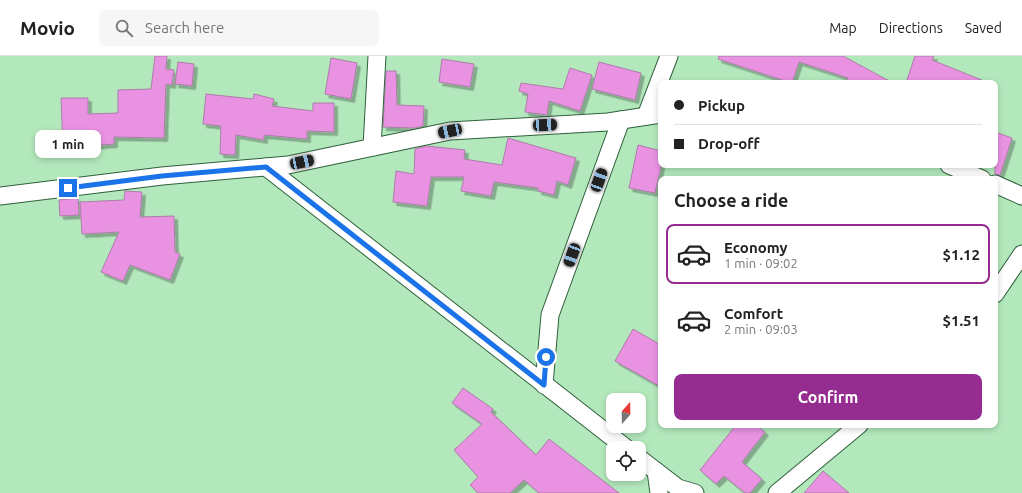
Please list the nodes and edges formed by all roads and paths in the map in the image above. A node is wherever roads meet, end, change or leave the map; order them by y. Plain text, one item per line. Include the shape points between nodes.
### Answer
1 (377, 56) edge
2 (669, 56) edge
3 (663, 80) edge
4 (658, 99) edge
5 (654, 115) edge
6 (621, 120) junction
7 (372, 147) junction
8 (266, 167) junction
9 (956, 168) edge
10 (975, 176) edge
11 (998, 185) edge
12 (0, 196) edge
13 (1022, 196) edge
14 (1022, 254) edge
15 (998, 290) edge
16 (544, 385) junction
17 (855, 428) edge
18 (617, 441) edge
19 (646, 463) edge
20 (656, 471) junction
21 (659, 493) edge
22 (695, 493) edge
23 (777, 493) edge

1 - 7 street
2 - 3 street
4 - 5 street
5 - 6 street
6 - 7 street via 450,131
6 - 16 street via 550,315
7 - 8 street via 288,165
8 - 12 street via 162,176
8 - 16 street
9 - 10 street
11 - 13 street
14 - 15 street
16 - 18 street
17 - 23 street
19 - 20 street
20 - 21 street
20 - 22 street via 678,488

